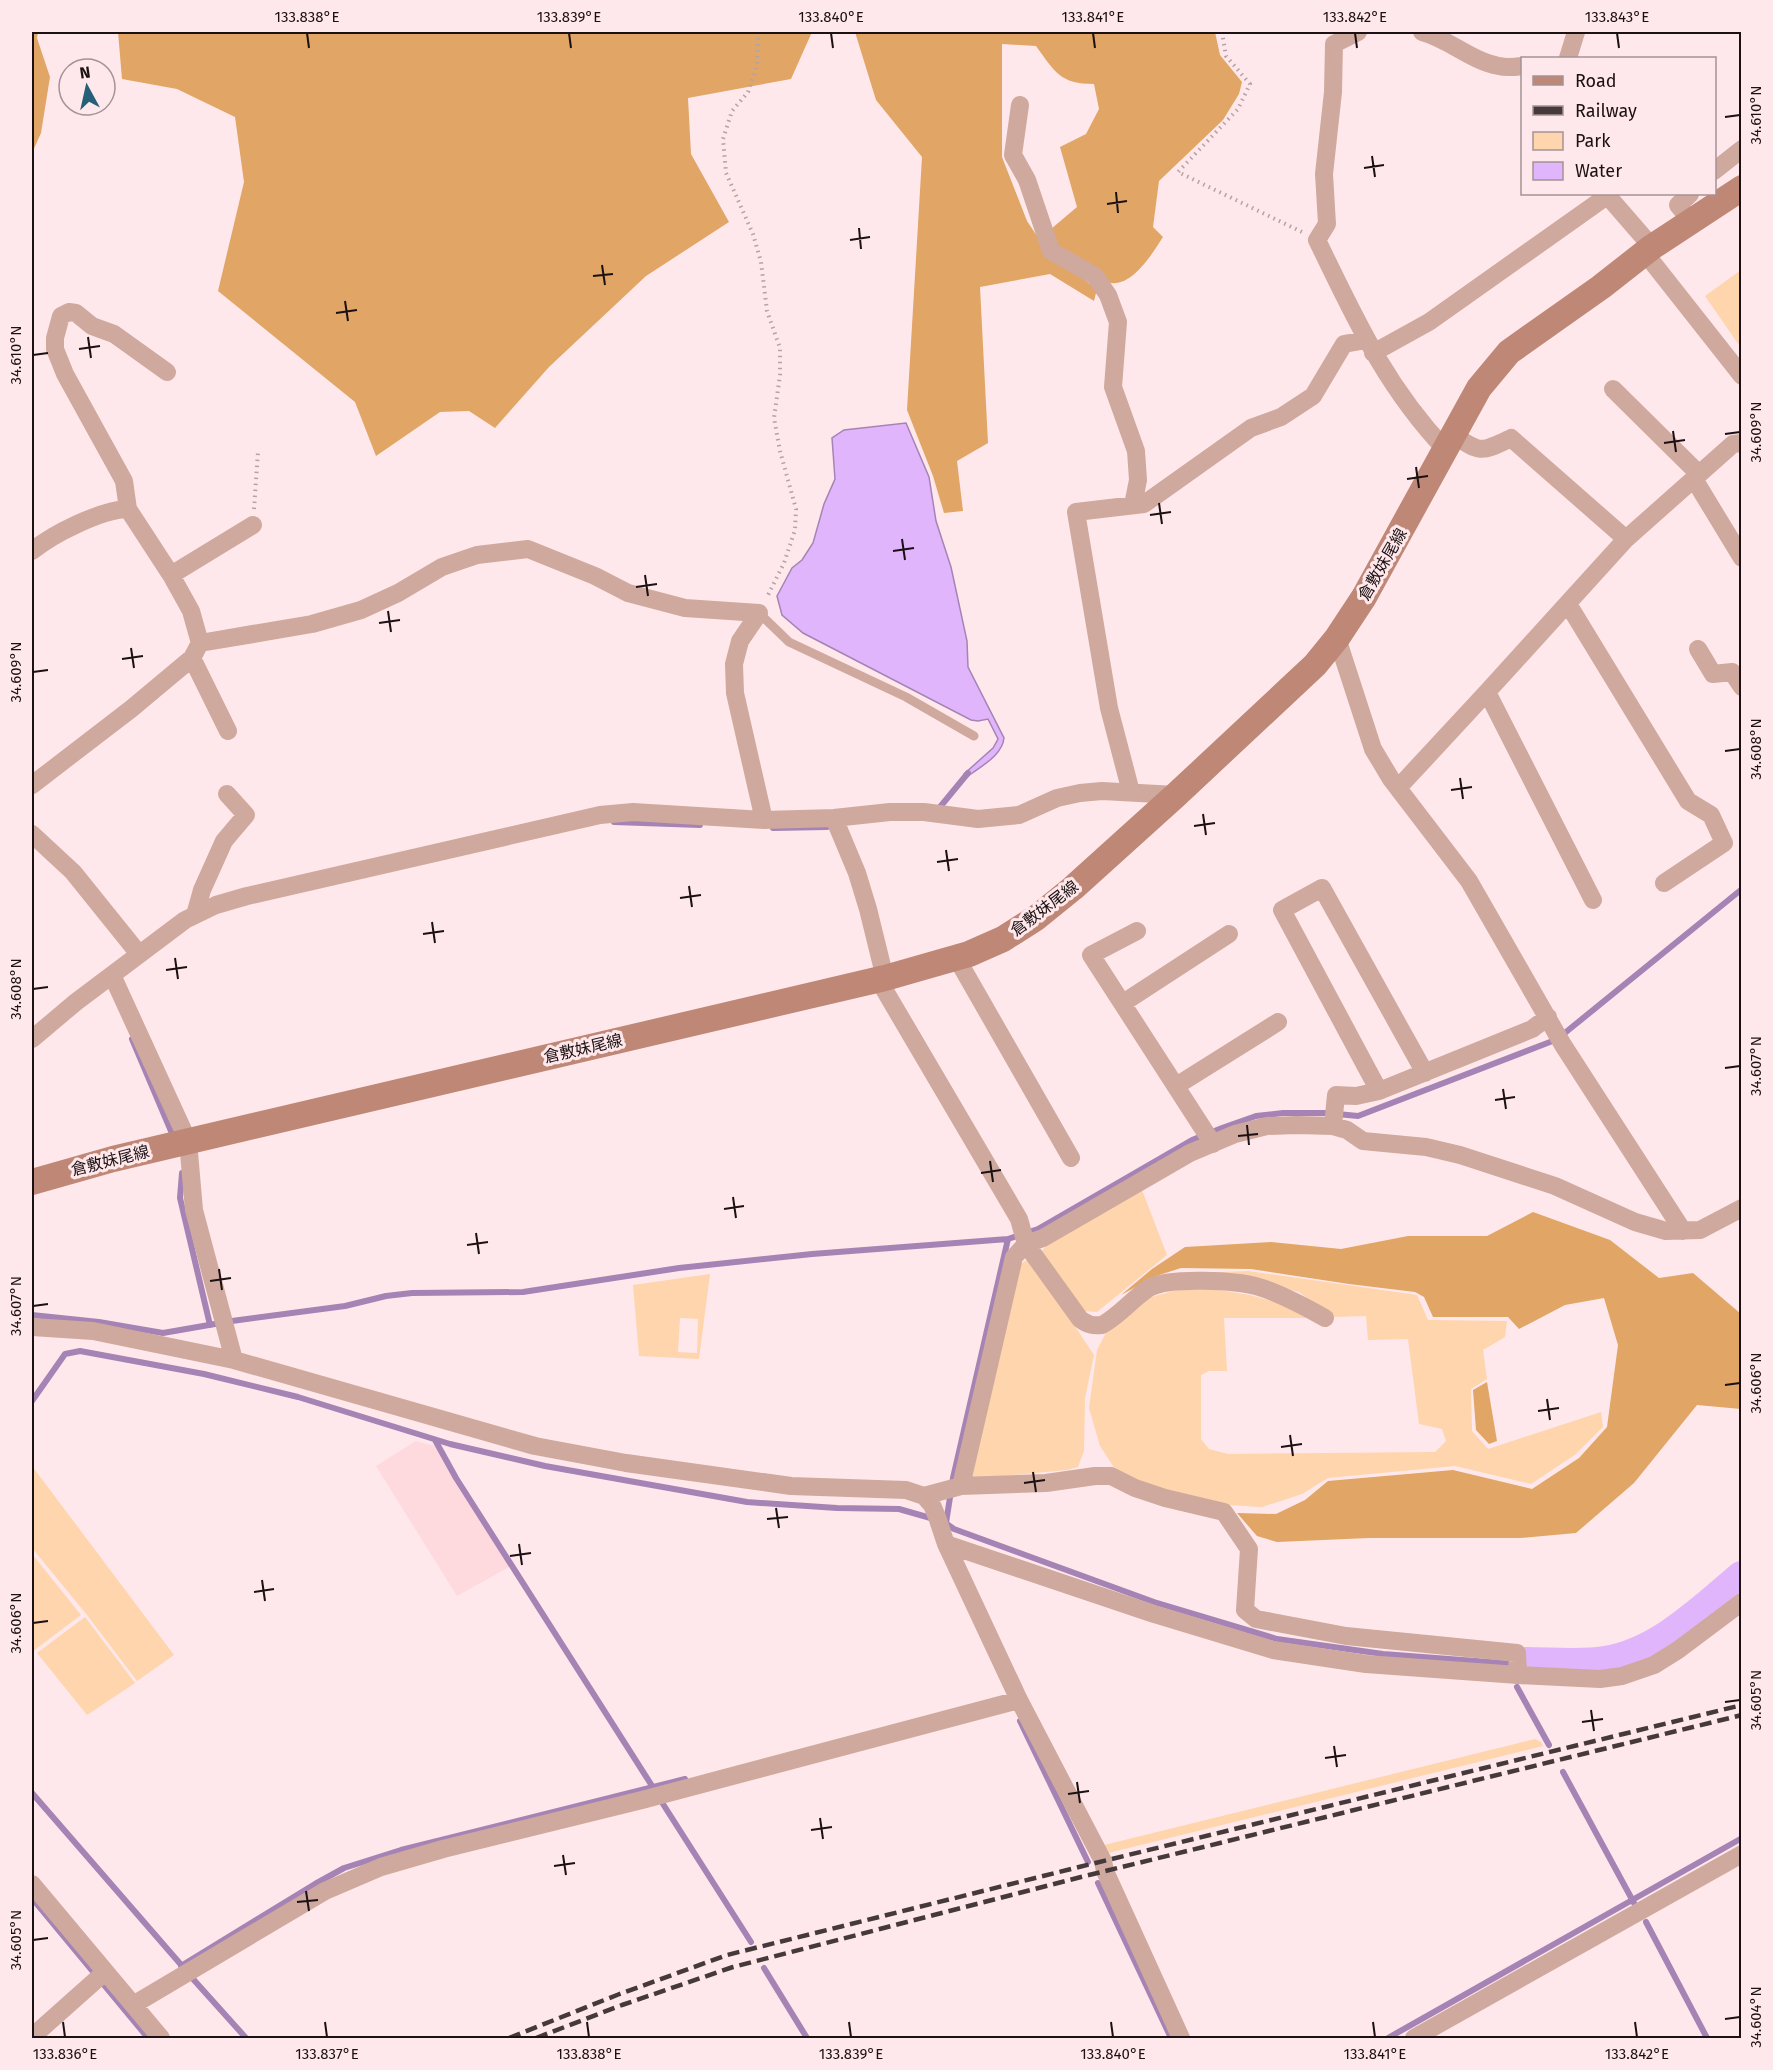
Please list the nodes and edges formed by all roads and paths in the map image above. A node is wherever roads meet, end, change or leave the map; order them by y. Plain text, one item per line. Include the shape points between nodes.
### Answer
1 (758, 32) edge
2 (1222, 32) edge
3 (1358, 32) edge
4 (1422, 32) edge
5 (1576, 32) edge
6 (1568, 57) edge
7 (1521, 66) edge
8 (1020, 105) dead end
9 (1742, 149) edge
10 (1716, 169) edge
11 (1742, 188) edge
12 (1606, 195) edge
13 (1689, 195) edge
14 (1691, 221) junction
15 (1317, 240) junction
16 (1648, 250) junction
17 (1369, 346) junction
18 (167, 372) dead end
19 (1742, 376) edge
20 (1613, 389) dead end
21 (1450, 442) junction
22 (1742, 443) edge
23 (258, 452) dead end
24 (1696, 477) junction
25 (1133, 505) junction
26 (128, 509) junction
27 (253, 525) joint
28 (1626, 539) junction
29 (32, 551) edge
30 (1742, 558) edge
31 (171, 575) junction
32 (1568, 604) junction
33 (759, 613) junction
34 (1337, 638) junction
35 (1698, 649) dead end
36 (196, 650) junction
37 (1742, 687) edge
38 (1487, 692) junction
39 (228, 731) dead end
40 (974, 736) dead end
41 (32, 785) edge
42 (1398, 788) junction
43 (1131, 792) junction
44 (227, 794) dead end
45 (1176, 795) junction
46 (834, 818) junction
47 (764, 820) junction
48 (32, 834) edge
49 (1664, 883) dead end
50 (1593, 900) dead end
51 (195, 915) junction
52 (1137, 931) dead end
53 (1229, 934) dead end
54 (139, 954) junction
55 (956, 957) junction
56 (112, 975) junction
57 (882, 978) junction
58 (1123, 1003) junction
59 (1278, 1022) dead end
60 (1555, 1030) junction
61 (32, 1039) edge
62 (1425, 1073) junction
63 (1176, 1086) junction
64 (1379, 1091) junction
65 (1334, 1117) junction
66 (1208, 1137) junction
67 (188, 1141) junction
68 (1071, 1158) dead end
69 (32, 1182) edge
70 (1742, 1208) edge
71 (1683, 1231) junction
72 (1025, 1237) junction
73 (1325, 1318) dead end
74 (32, 1327) edge
75 (234, 1360) junction
76 (953, 1487) junction
77 (924, 1496) junction
78 (941, 1529) junction
79 (1742, 1602) edge
80 (1518, 1667) junction
81 (1019, 1700) junction
82 (1742, 1854) edge
83 (35, 1896) edge
84 (105, 1972) junction
85 (133, 2005) junction
86 (32, 2037) edge
87 (161, 2038) edge
88 (1180, 2038) edge
89 (1414, 2038) edge

1 - 33 path via 757,65 748,92 732,111 723,139 726,173 753,234 767,311 780,348 774,418 796,509 788,552
2 - 15 path via 1226,56 1250,84 1239,109 1178,172
3 - 15 street via 1334,44 1324,174 1327,224
4 - 7 street via 1499,67
5 - 6 street
8 - 25 street via 1013,155 1027,180 1052,251 1095,276 1108,295 1118,322 1113,387 1136,451 1138,480
9 - 10 street
11 - 14 main road, 倉敷妹尾線
12 - 16 street
12 - 17 street via 1429,322
13 - 14 street via 1678,205
14 - 16 main road, 倉敷妹尾線
15 - 17 street
16 - 19 street
16 - 21 main road, 倉敷妹尾線 via 1509,352 1479,388
17 - 21 street via 1420,422
17 - 25 street via 1344,344 1313,396 1281,417 1251,428 1144,504
18 - 26 street via 114,334 92,326 76,313 61,316 56,349 65,374 124,481
20 - 24 street
21 - 28 street via 1486,450 1510,438
21 - 34 main road, 倉敷妹尾線
22 - 24 street via 1733,444
23 - 27 path
24 - 28 street
24 - 30 street
25 - 43 street via 1076,512 1109,708
26 - 29 street via 116,509 77,525
26 - 31 street
27 - 31 street
28 - 32 street
31 - 36 street via 191,611
32 - 38 street
32 - 49 street via 1688,801 1710,815 1724,843
33 - 36 street via 686,608 628,593 528,549 477,555 442,567 370,606 312,624
33 - 40 lane via 789,642 906,697
33 - 47 street via 740,641 734,664 735,693
34 - 42 street via 1373,749
34 - 45 main road, 倉敷妹尾線 via 1307,673
35 - 37 street via 1713,674 1732,672
36 - 39 street
36 - 41 street via 131,709
38 - 42 street
38 - 50 street
42 - 60 street via 1469,881
43 - 45 street
43 - 46 street via 1080,793 1002,818 890,812
44 - 51 street via 246,815 224,841
45 - 55 main road, 倉敷妹尾線 via 1036,918 1003,939
46 - 47 street
46 - 57 street via 860,882
47 - 51 street via 633,812 600,815 247,896
48 - 54 street via 73,872
51 - 54 street
52 - 58 street via 1091,955
53 - 58 street
54 - 56 street
55 - 57 main road, 倉敷妹尾線
55 - 68 street
56 - 61 street
56 - 67 street
57 - 67 main road, 倉敷妹尾線
57 - 72 street
58 - 63 street
59 - 63 street
60 - 62 street via 1532,1029
60 - 71 street
62 - 64 street
62 - 64 street via 1322,888 1282,910
63 - 66 street
64 - 65 street via 1336,1095
65 - 66 street
65 - 71 street via 1363,1141 1460,1155 1555,1186 1635,1222 1666,1231
66 - 72 street via 1190,1153 1043,1238
67 - 69 main road, 倉敷妹尾線
67 - 75 street via 194,1210
70 - 71 street via 1701,1230
72 - 73 street via 1086,1324 1094,1326 1109,1321 1150,1288 1170,1282 1257,1286
72 - 76 street via 1014,1257
74 - 75 street via 93,1331
75 - 77 street via 535,1446 719,1477 791,1486 906,1490
76 - 77 street
76 - 80 street via 1046,1484 1111,1476 1165,1498 1224,1512 1249,1550 1245,1610 1256,1619 1346,1636 1517,1653
77 - 78 street
78 - 80 street via 1154,1614 1273,1650 1366,1664
78 - 81 street
79 - 80 street via 1654,1665 1622,1676 1600,1679
81 - 85 street via 381,1867 325,1891
81 - 88 street via 1104,1866
82 - 89 street
83 - 84 street
84 - 85 street
84 - 86 street
85 - 87 street

